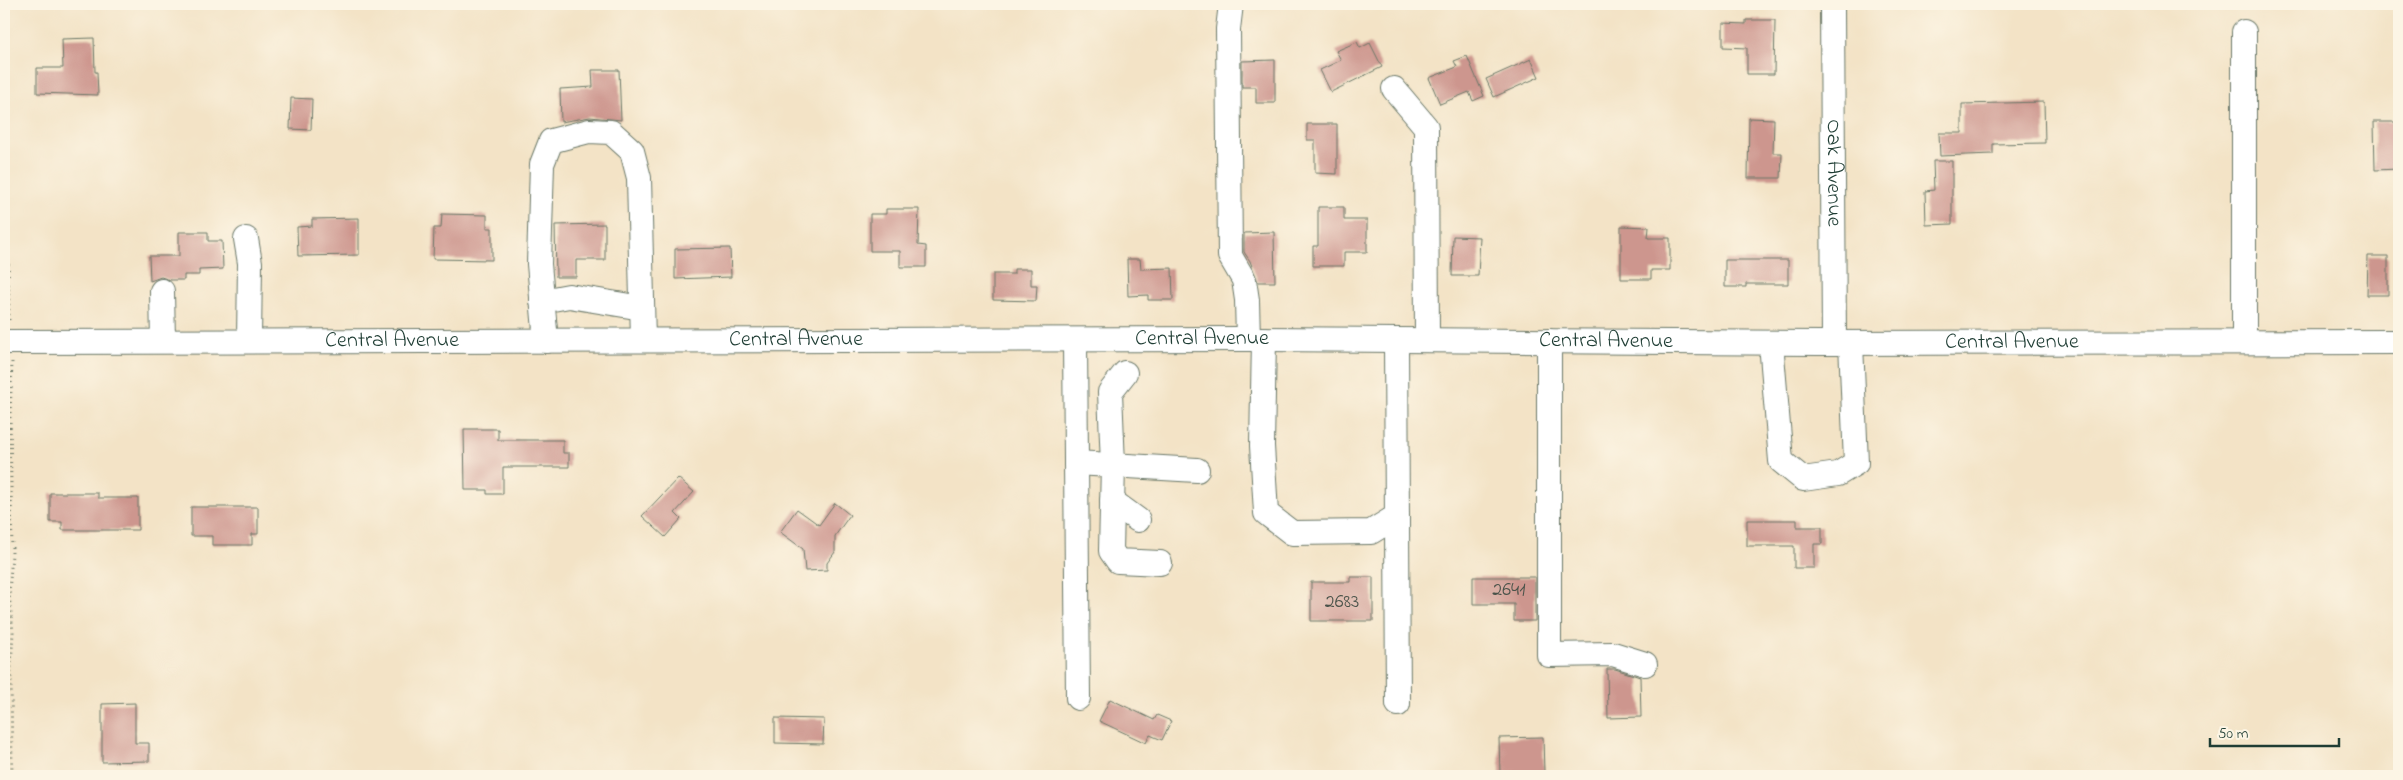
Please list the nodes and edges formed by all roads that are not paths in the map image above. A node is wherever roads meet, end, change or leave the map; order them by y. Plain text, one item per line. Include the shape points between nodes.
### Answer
1 (1231, 4) edge
2 (1832, 4) edge
3 (2244, 32) dead end
4 (1394, 89) dead end
5 (246, 239) dead end
6 (162, 291) dead end
7 (542, 301) junction
8 (642, 308) junction
9 (642, 340) junction
10 (1075, 340) junction
11 (1256, 340) junction
12 (1396, 340) junction
13 (1427, 340) junction
14 (163, 341) junction
15 (249, 341) junction
16 (546, 341) junction
17 (1550, 341) junction
18 (7, 342) edge
19 (2244, 342) junction
20 (2399, 342) edge
21 (1771, 343) junction
22 (1843, 343) junction
23 (1125, 373) dead end
24 (1076, 463) junction
25 (1113, 465) junction
26 (1196, 470) dead end
27 (1112, 501) junction
28 (1397, 516) junction
29 (1138, 520) dead end
30 (1160, 563) dead end
31 (1645, 664) dead end
32 (1078, 698) dead end
33 (1398, 704) dead end

1 - 11 street via 1228,29 1230,256 1244,280
2 - 22 street, Oak Avenue
3 - 19 street
4 - 13 street via 1426,127
5 - 15 street via 250,262
6 - 14 street
7 - 8 street via 568,296
7 - 8 street via 538,264 542,164 551,141 589,131 611,132 632,151 639,178
7 - 16 street
8 - 9 street
9 - 10 street, Central Avenue
9 - 16 street, Central Avenue
10 - 11 street, Central Avenue
10 - 24 street
11 - 12 street, Central Avenue
11 - 28 street via 1266,513 1292,533 1371,532
12 - 13 street, Central Avenue
12 - 28 street
13 - 17 street, Central Avenue
14 - 15 street, Central Avenue
14 - 18 street, Central Avenue
15 - 16 street, Central Avenue
17 - 21 street, Central Avenue
17 - 31 street via 1549,656 1613,654
19 - 20 street, Central Avenue
19 - 22 street, Central Avenue
21 - 22 street, Central Avenue
21 - 22 street, Oak Avenue via 1781,460 1803,480 1838,474 1856,463
23 - 25 street via 1110,392
24 - 25 street
24 - 32 street
25 - 26 street
25 - 27 street
27 - 29 street
27 - 30 street via 1111,551 1118,561
28 - 33 street

